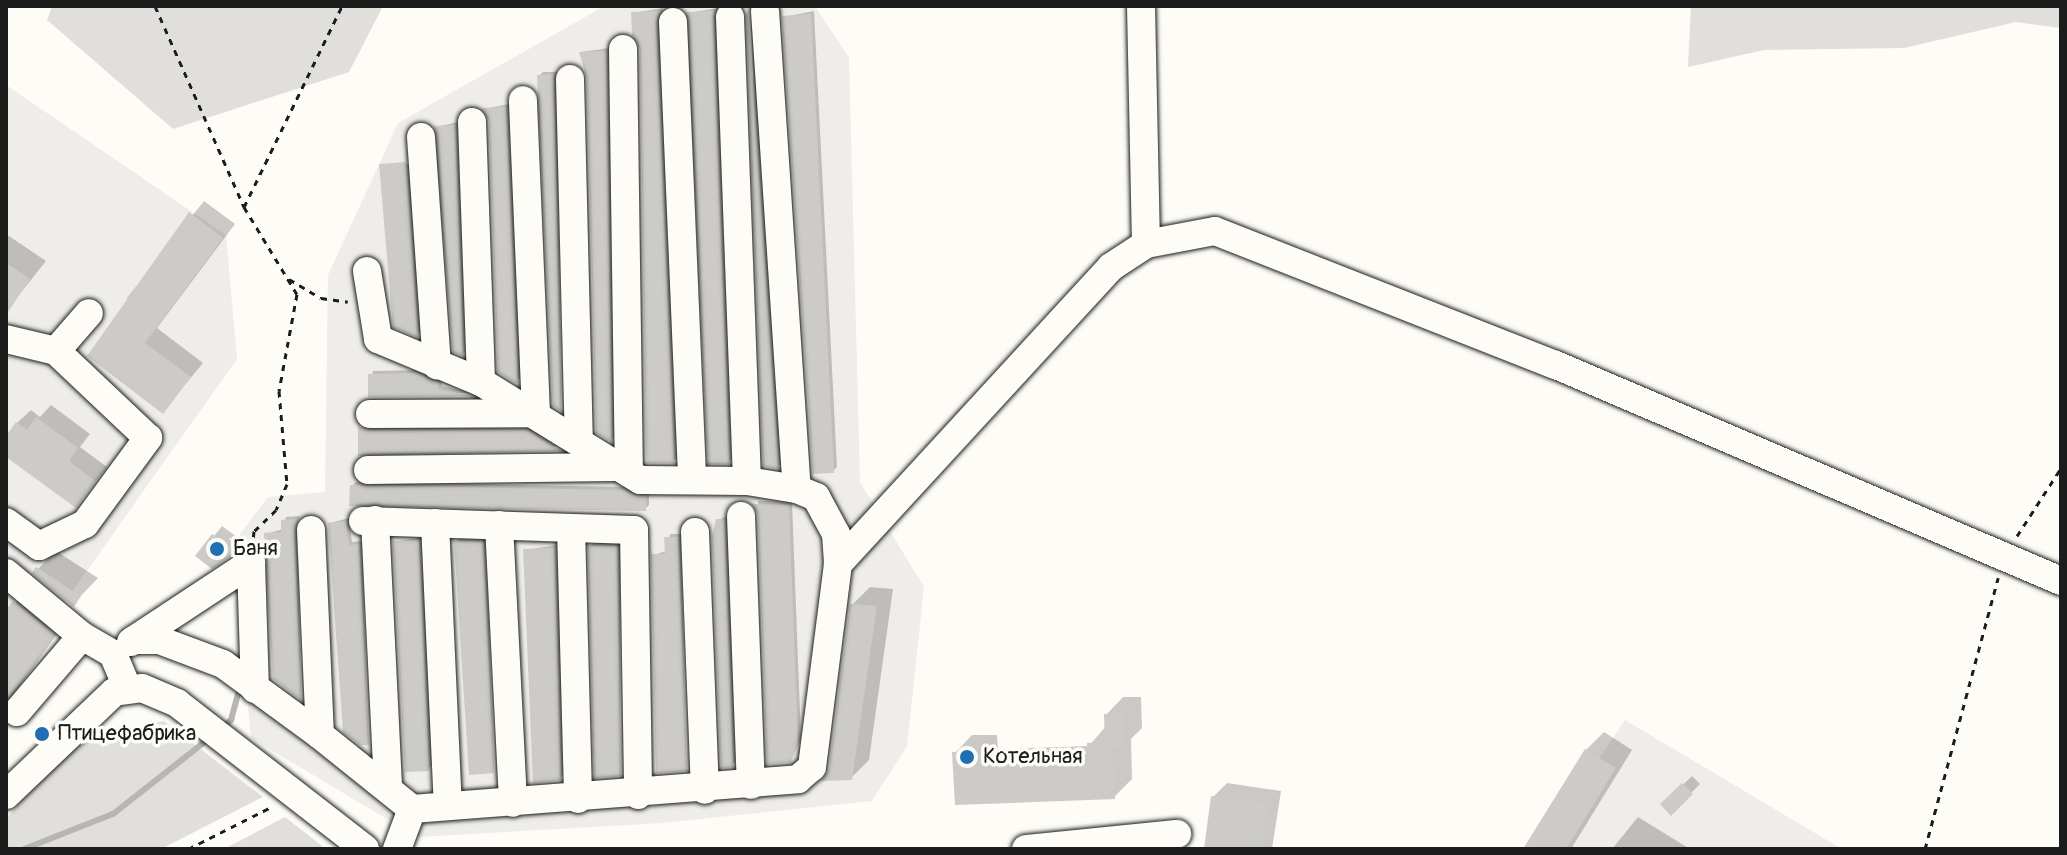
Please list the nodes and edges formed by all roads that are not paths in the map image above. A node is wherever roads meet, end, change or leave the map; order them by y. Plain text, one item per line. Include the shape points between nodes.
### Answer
1 (1141, 6) edge
2 (765, 11) dead end
3 (730, 17) dead end
4 (673, 22) dead end
5 (623, 49) dead end
6 (570, 79) dead end
7 (523, 100) dead end
8 (472, 122) dead end
9 (421, 137) dead end
10 (1146, 244) junction
11 (367, 271) dead end
12 (89, 313) dead end
13 (6, 339) edge
14 (56, 351) junction
15 (437, 365) junction
16 (481, 382) junction
17 (536, 413) junction
18 (370, 414) dead end
19 (579, 441) junction
20 (368, 470) dead end
21 (622, 470) junction
22 (692, 480) junction
23 (747, 481) junction
24 (797, 489) junction
25 (741, 516) dead end
26 (6, 522) edge
27 (435, 523) junction
28 (499, 525) junction
29 (571, 528) junction
30 (311, 530) dead end
31 (695, 532) dead end
32 (838, 564) junction
33 (6, 573) edge
34 (2061, 581) edge
35 (82, 636) junction
36 (124, 647) junction
37 (127, 687) junction
38 (255, 689) junction
39 (17, 712) dead end
40 (320, 735) junction
41 (388, 785) junction
42 (751, 785) junction
43 (705, 790) junction
44 (6, 795) edge
45 (638, 795) junction
46 (578, 799) junction
47 (513, 803) junction
48 (448, 806) junction
49 (412, 809) junction
50 (1177, 834) dead end
51 (365, 849) edge
52 (397, 849) edge
53 (1026, 849) edge

1 - 10 street
2 - 24 street
3 - 23 street
4 - 22 street
5 - 21 street
6 - 19 street
7 - 17 street
8 - 16 street
9 - 15 street
10 - 32 street via 1111,267
10 - 34 street via 1215,231 1556,365
11 - 15 street via 378,339
12 - 14 street
13 - 14 street
14 - 26 street via 148,438 85,524 39,546
15 - 16 street
16 - 17 street
17 - 18 street
17 - 19 street
19 - 21 street
20 - 21 street
21 - 22 street via 640,480
22 - 23 street
23 - 24 street
24 - 32 street via 826,508 836,534
25 - 42 street
27 - 28 street
27 - 41 street via 369,520
27 - 48 street
28 - 29 street
28 - 47 street
29 - 45 street via 634,530
29 - 46 street
30 - 40 street
31 - 43 street
32 - 42 street via 812,767 798,779
33 - 35 street
35 - 36 street
35 - 39 street
36 - 37 street
36 - 38 street via 159,640 223,664
36 - 38 street via 251,563
37 - 44 street via 76,724
37 - 51 street via 177,703
38 - 40 street
40 - 41 street
41 - 49 street
42 - 43 street
43 - 45 street
45 - 46 street
46 - 47 street
47 - 48 street
48 - 49 street
49 - 52 street
50 - 53 street

